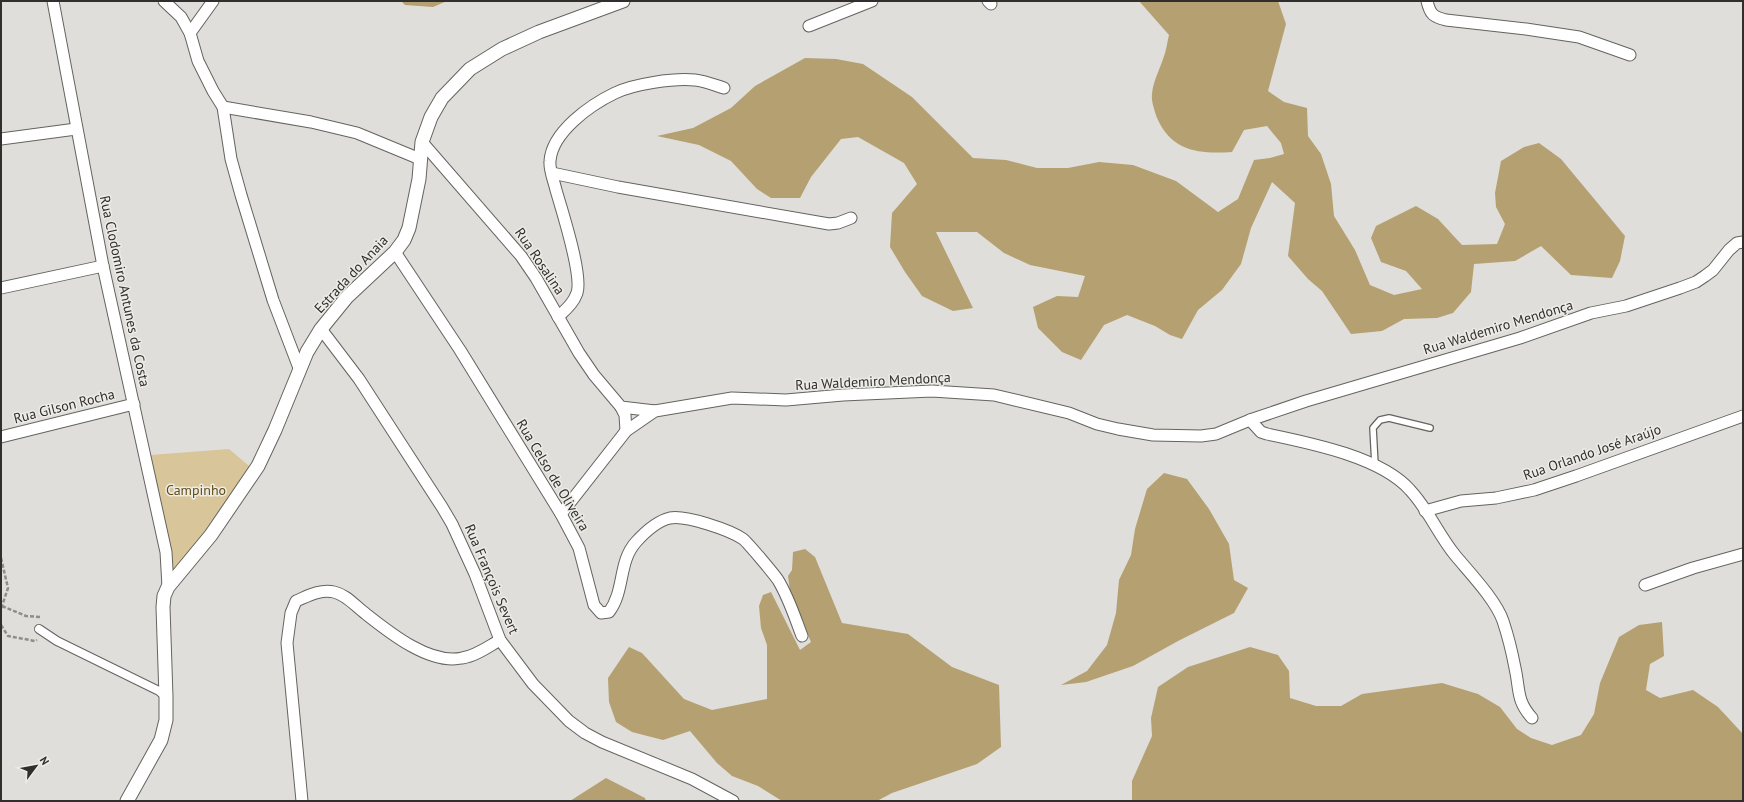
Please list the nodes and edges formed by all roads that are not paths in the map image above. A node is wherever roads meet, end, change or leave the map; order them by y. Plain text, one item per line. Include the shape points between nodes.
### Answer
1 (53, 1) edge
2 (164, 1) edge
3 (213, 1) edge
4 (624, 1) edge
5 (872, 1) edge
6 (1427, 1) edge
7 (809, 26) dead end
8 (190, 33) junction
9 (1630, 55) dead end
10 (724, 88) dead end
11 (224, 107) junction
12 (76, 129) junction
13 (1, 139) edge
14 (422, 142) junction
15 (420, 159) junction
16 (552, 173) junction
17 (851, 218) dead end
18 (1743, 242) edge
19 (395, 252) junction
20 (103, 266) junction
21 (1, 288) edge
22 (558, 317) junction
23 (321, 329) junction
24 (299, 368) junction
25 (134, 404) junction
26 (621, 407) junction
27 (655, 411) junction
28 (1743, 416) edge
29 (1250, 420) junction
30 (1430, 428) dead end
31 (626, 432) junction
32 (1, 437) edge
33 (1375, 464) junction
34 (1425, 511) junction
35 (561, 514) junction
36 (1743, 554) edge
37 (1645, 586) dead end
38 (168, 587) junction
39 (39, 629) dead end
40 (802, 636) dead end
41 (500, 640) junction
42 (166, 697) junction
43 (1532, 718) dead end
44 (127, 801) edge
45 (302, 801) edge
46 (733, 801) edge

1 - 12 street, Rua Clodomiro Antunes da Costa
2 - 8 street via 181,17
3 - 8 street
4 - 14 street, Estrada do Anaia via 539,32 502,49 470,69 442,98 431,117
5 - 7 street
6 - 9 street via 1435,17 1446,20 1526,28 1579,37
8 - 11 street via 198,60
10 - 16 street via 694,80 643,85 615,93 592,106 562,132 552,148
11 - 15 street via 357,133
11 - 24 street via 231,160 241,195 273,300
12 - 13 street
12 - 20 street, Rua Clodomiro Antunes da Costa
14 - 15 street, Estrada do Anaia
14 - 22 street, Rua Rosalina via 521,256
15 - 19 street, Estrada do Anaia via 419,179 409,228
16 - 17 street via 829,224
16 - 22 street via 578,279 577,292 572,304
18 - 29 street, Rua Waldemiro Mendonça via 1737,243 1729,250 1705,276 1680,288 1626,306 1591,313 1520,338
19 - 23 street, Estrada do Anaia via 347,297
19 - 35 street, Rua Celso de Oliveira via 460,350
20 - 21 street
20 - 25 street, Rua Clodomiro Antunes da Costa
22 - 26 street, Rua Rosalina via 594,375
23 - 24 street, Estrada do Anaia
23 - 41 street, Rua François Severt via 359,379 452,524 476,574
24 - 38 street, Estrada do Anaia via 258,466 211,535
25 - 32 street, Rua Gilson Rocha
25 - 38 street, Rua Clodomiro Antunes da Costa via 166,552
26 - 27 street
26 - 31 street, Rua Rosalina via 626,415
27 - 29 street, Rua Waldemiro Mendonça via 732,398 786,400 932,391 994,395 1069,413 1097,424 1153,435 1216,434
27 - 31 street, Rua Waldemiro Mendonça
28 - 34 street, Rua Orlando José Araújo via 1534,490 1461,502
29 - 33 street via 1260,432
30 - 33 lane via 1389,418 1380,420 1373,428
31 - 35 street, Rua Waldemiro Mendonça
33 - 34 street via 1398,478 1419,500
34 - 43 street via 1502,619 1516,670 1519,696
35 - 40 street, Rua Celso de Oliveira via 584,564 594,604 601,613 609,612 614,606 626,558 635,543 659,522 671,518 688,518 743,539 778,580
36 - 37 street via 1693,568
38 - 42 street via 163,607
39 - 42 street via 57,641 159,691
41 - 45 street via 478,653 447,660 413,646 365,614 349,599 334,592 319,591 296,602 291,614 287,643
41 - 46 street, Rua François Severt via 533,684 569,721 585,733 692,779
42 - 44 street via 166,720 161,740

